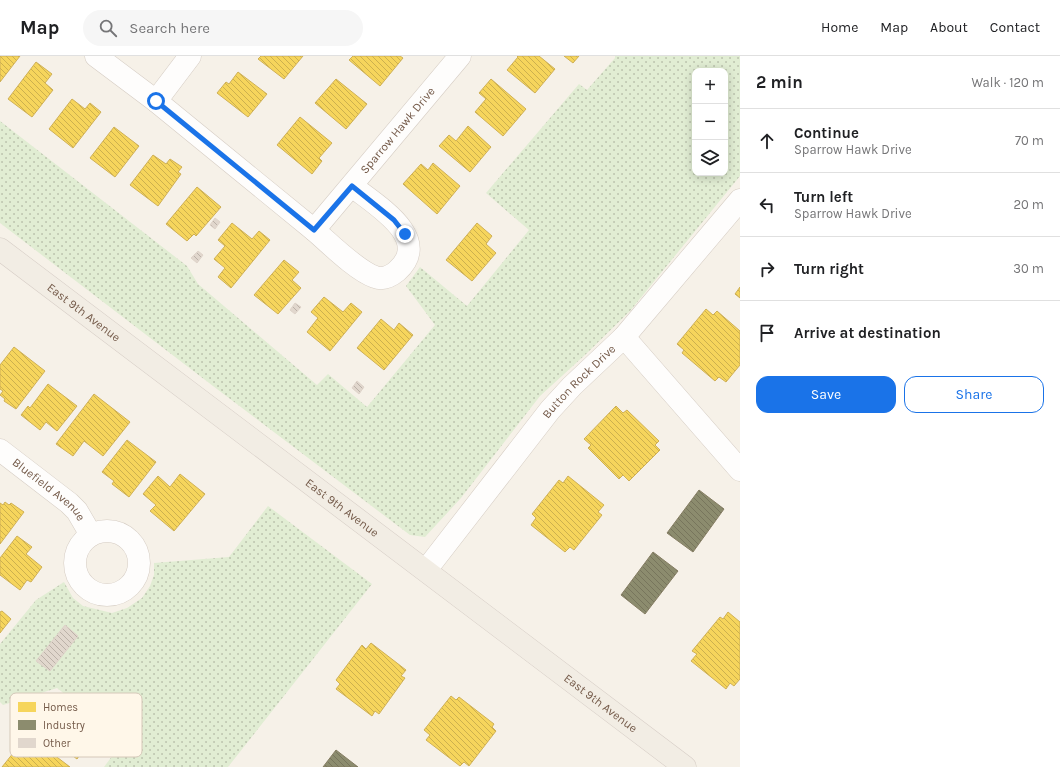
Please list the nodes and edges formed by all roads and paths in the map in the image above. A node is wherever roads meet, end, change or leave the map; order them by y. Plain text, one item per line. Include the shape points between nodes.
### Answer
1 (96, 56) edge
2 (190, 56) edge
3 (460, 56) edge
4 (156, 101) junction
5 (352, 186) junction
6 (740, 200) edge
7 (314, 230) junction
8 (0, 249) edge
9 (624, 337) junction
10 (0, 450) edge
11 (740, 470) edge
12 (91, 535) dead end
13 (426, 570) junction
14 (685, 767) edge

1 - 4 street
2 - 4 street
3 - 5 street, Sparrow Hawk Drive
4 - 7 street
5 - 7 street, Sparrow Hawk Drive
5 - 7 street via 394,220 407,238 408,253 399,269 388,277 376,278 362,270
6 - 9 street, Button Rock Drive
8 - 13 main road, East 9th Avenue
9 - 11 street
9 - 13 street, Button Rock Drive via 550,410
10 - 12 street, Bluefield Avenue via 69,503
13 - 14 main road, East 9th Avenue

